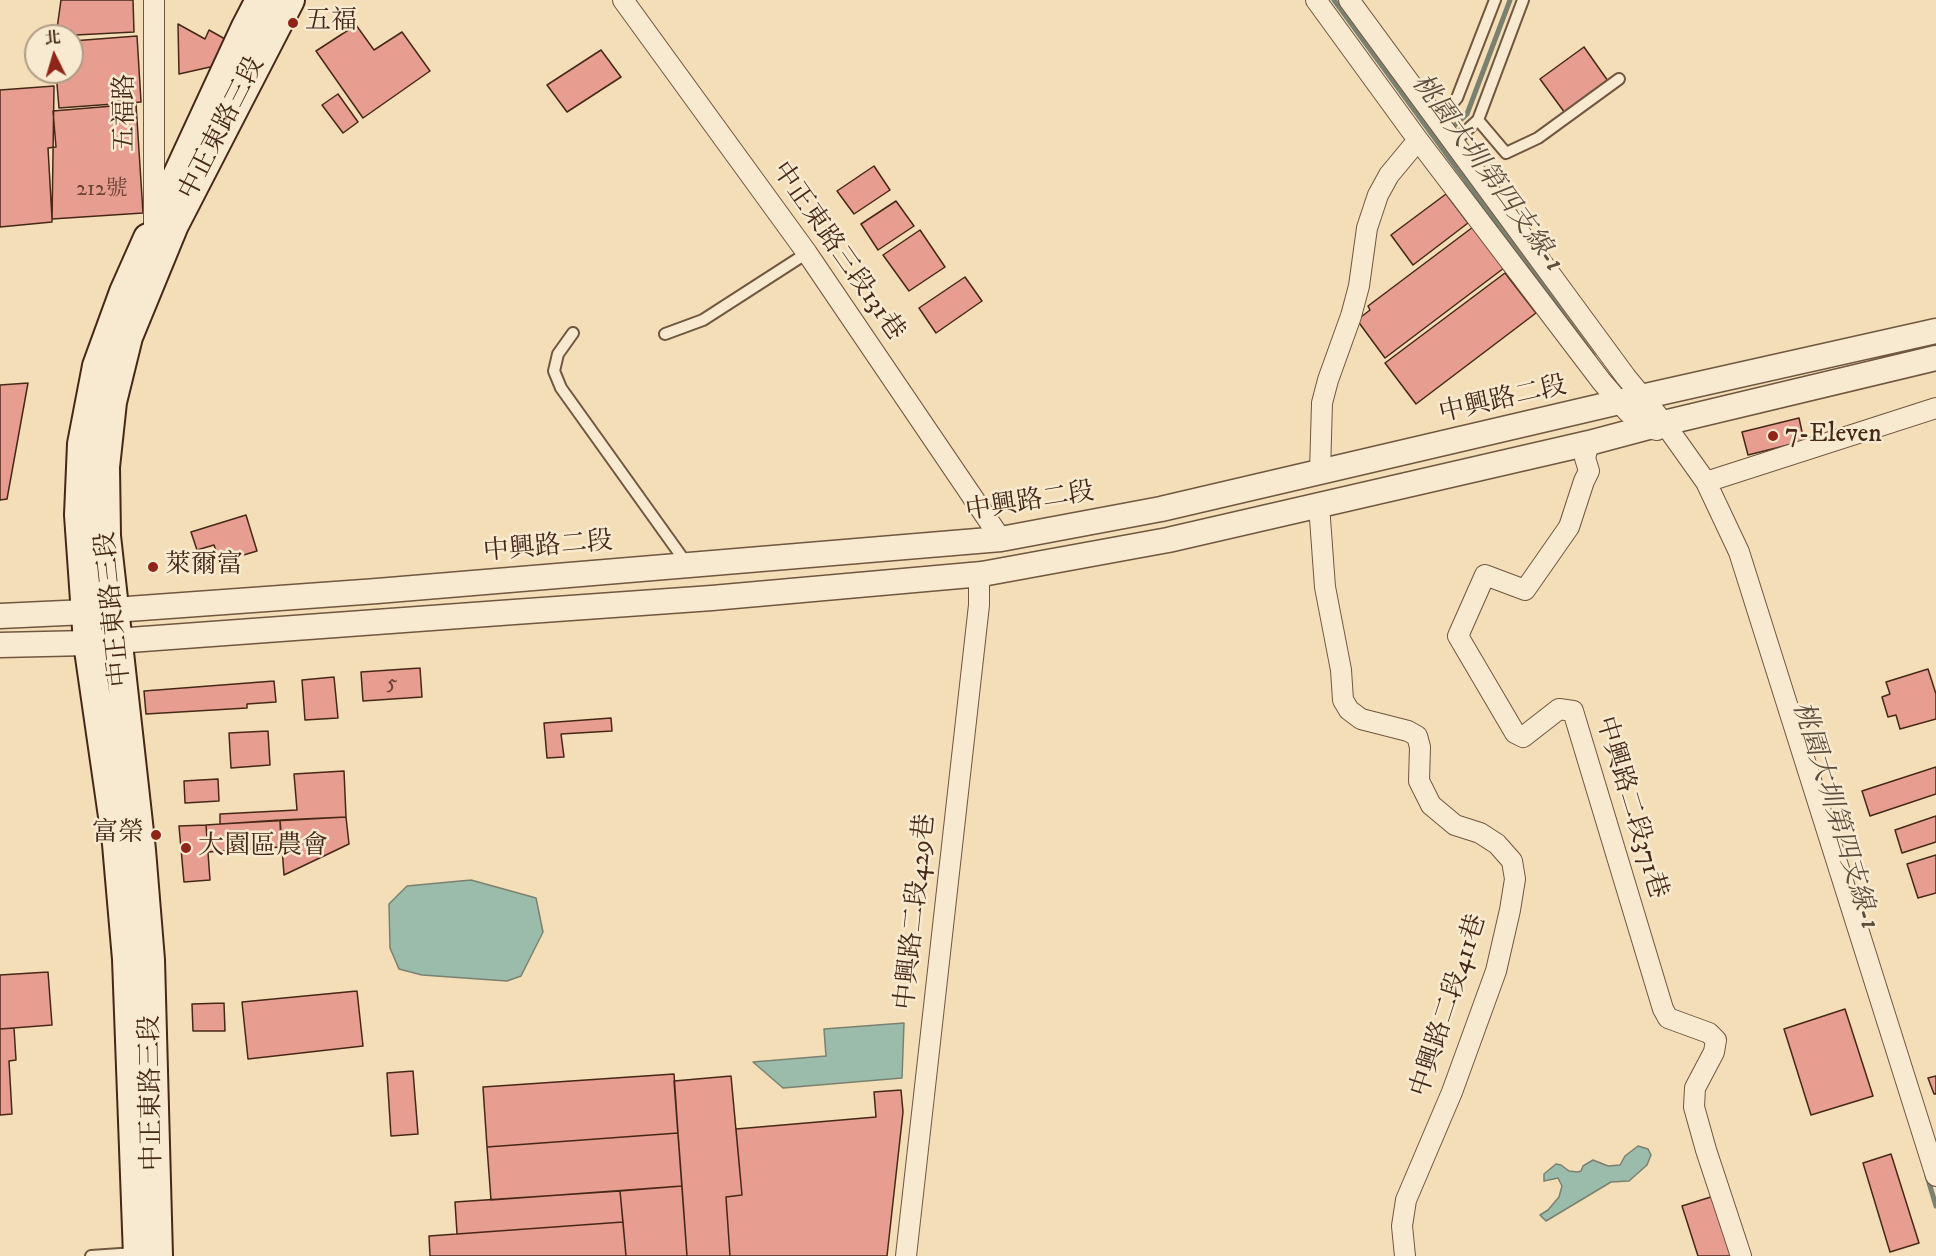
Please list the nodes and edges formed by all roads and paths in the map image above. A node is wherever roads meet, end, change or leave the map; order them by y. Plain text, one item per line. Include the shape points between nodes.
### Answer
1 (154, 0) edge
2 (260, 0) edge
3 (290, 0) edge
4 (623, 0) edge
5 (1316, 0) edge
6 (1349, 0) edge
7 (1496, 0) edge
8 (1523, 0) edge
9 (1619, 80) dead end
10 (1438, 120) junction
11 (1478, 120) junction
12 (1418, 140) junction
13 (1454, 142) junction
14 (154, 226) junction
15 (807, 253) junction
16 (1936, 331) edge
17 (573, 333) dead end
18 (665, 334) dead end
19 (1936, 358) edge
20 (1630, 400) junction
21 (1936, 408) edge
22 (1662, 428) junction
23 (1588, 443) junction
24 (1320, 472) junction
25 (1706, 482) junction
26 (1319, 505) junction
27 (1001, 539) junction
28 (687, 564) junction
29 (982, 574) junction
30 (338, 594) junction
31 (115, 610) junction
32 (86, 612) junction
33 (0, 616) edge
34 (340, 624) junction
35 (118, 640) junction
36 (88, 643) junction
37 (0, 645) edge
38 (1936, 1176) edge
39 (148, 1254) edge
40 (91, 1256) edge
41 (906, 1256) edge
42 (1405, 1256) edge
43 (1742, 1256) edge

1 - 14 street, 五福路
2 - 14 main road, 中正東路三段
3 - 31 main road, 中正東路三段 via 174,225 128,337 112,402 105,467 106,536
4 - 15 street, 中正東路三段131巷
5 - 12 street
6 - 10 street
7 - 10 lane via 1458,98
8 - 11 lane
9 - 11 lane via 1538,138 1506,153
10 - 13 street
11 - 13 lane
12 - 20 street
12 - 24 street via 1389,175 1367,228 1359,286 1322,403
13 - 20 street
14 - 32 main road, 中正東路三段 via 124,292 98,366 82,444 79,515
15 - 18 lane via 703,320
15 - 27 street, 中正東路三段131巷
16 - 20 street, 中興路二段
17 - 28 lane via 558,354 554,371 561,388
19 - 22 street
20 - 22 street via 1638,421
20 - 24 street, 中興路二段
21 - 25 street
22 - 23 street
22 - 25 street
23 - 26 street
23 - 43 street, 中興路二段371巷 via 1585,458 1589,471 1569,527 1526,590 1485,575 1458,636 1515,733 1523,737 1559,709 1573,711 1663,1009 1668,1018 1709,1033 1716,1040 1695,1088 1694,1107
24 - 26 street
24 - 27 street, 中興路二段 via 1161,510
25 - 38 street via 1739,552
26 - 29 street via 1168,540
26 - 42 street, 中興路二段411巷 via 1325,587 1343,700 1348,710 1361,719 1417,736 1419,781 1431,805 1455,825 1480,833 1497,844 1512,861 1515,879 1496,971 1452,1092 1406,1200 1402,1226
27 - 28 street, 中興路二段
27 - 29 street
28 - 30 street, 中興路二段
29 - 34 street
29 - 41 street, 中興路二段429巷
30 - 31 street, 中興路二段
30 - 34 street
31 - 32 street, 中興路二段
31 - 35 main road, 中正東路三段
32 - 33 street, 中興路二段
32 - 36 main road, 中正東路三段
34 - 35 street
35 - 36 street
35 - 39 main road, 中正東路三段 via 150,960
36 - 37 street
36 - 39 main road, 中正東路三段 via 117,844
39 - 40 lane

